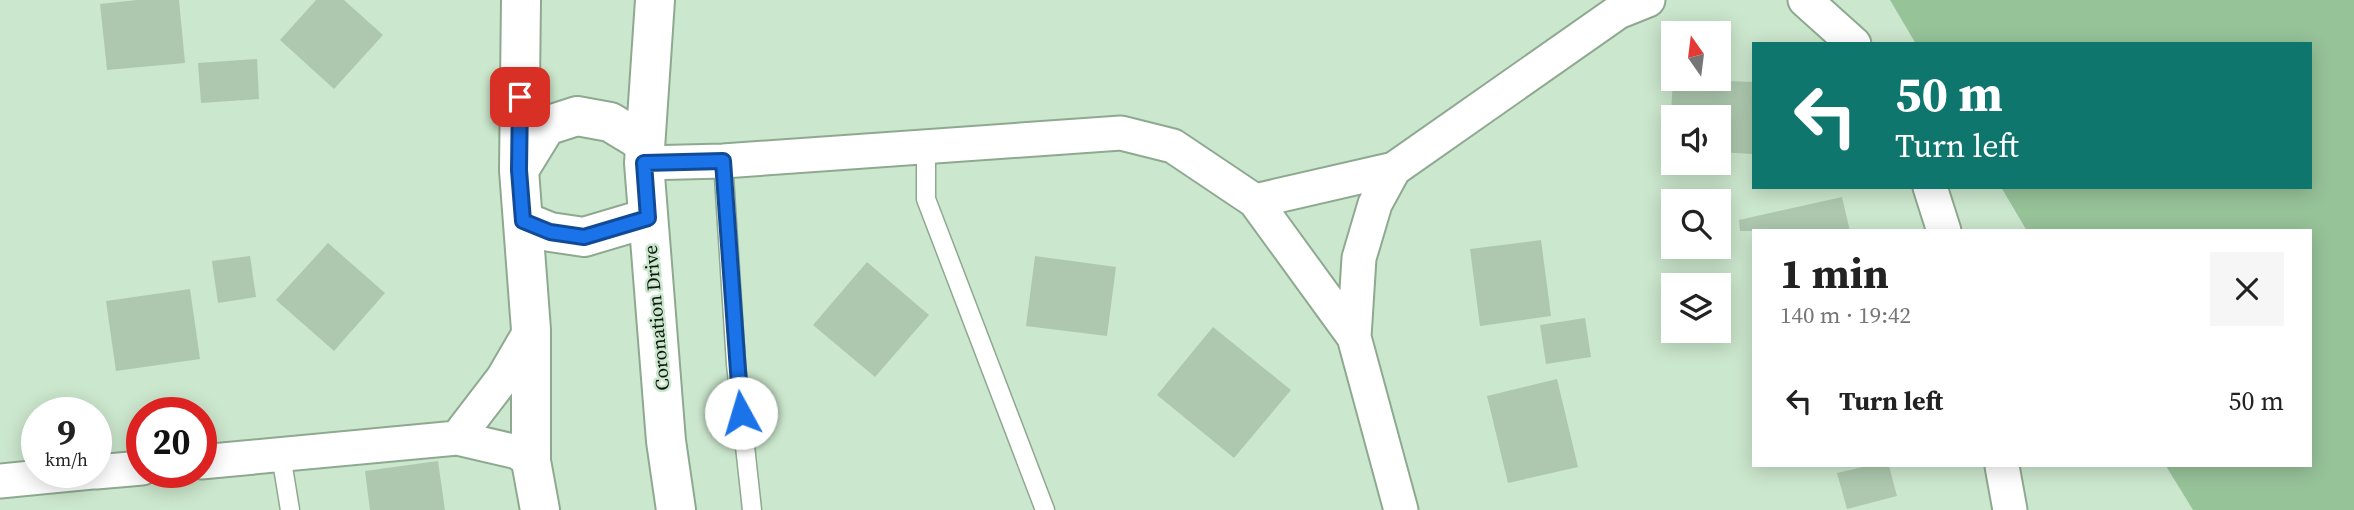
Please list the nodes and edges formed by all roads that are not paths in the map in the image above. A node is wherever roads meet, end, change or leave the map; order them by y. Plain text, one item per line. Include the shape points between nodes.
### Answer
1 (521, 0) edge
2 (654, 0) edge
3 (1648, 0) edge
4 (1805, 0) edge
5 (1852, 42) edge
6 (926, 147) junction
7 (645, 156) junction
8 (723, 161) junction
9 (1394, 169) junction
10 (519, 170) junction
11 (1931, 189) edge
12 (1255, 201) junction
13 (648, 218) junction
14 (523, 221) junction
15 (1943, 229) edge
16 (531, 330) junction
17 (1354, 337) junction
18 (457, 438) junction
19 (281, 455) junction
20 (217, 461) edge
21 (531, 461) junction
22 (2002, 467) edge
23 (21, 479) edge
24 (0, 481) edge
25 (290, 510) edge
26 (540, 510) edge
27 (677, 510) edge
28 (752, 510) edge
29 (1045, 510) edge
30 (1401, 510) edge
31 (2010, 510) edge

1 - 10 street
2 - 7 street, Coronation Drive
3 - 9 street via 1618,12
4 - 5 street
6 - 8 street
6 - 12 street via 1121,133 1173,146
6 - 29 lane via 926,199
7 - 8 street
7 - 10 street via 638,139 610,122 577,116 546,126
7 - 13 street, Coronation Drive
8 - 28 lane via 736,364
9 - 12 street
9 - 17 street via 1375,205 1359,258
10 - 14 street
11 - 15 street
12 - 17 street
13 - 14 street via 584,237 550,232
13 - 27 street, Coronation Drive via 666,441
14 - 16 street
16 - 18 street via 503,378
16 - 21 street
17 - 30 street
18 - 19 street
18 - 21 street via 517,452
19 - 20 street
19 - 25 lane
21 - 26 street
22 - 31 street
23 - 24 street

